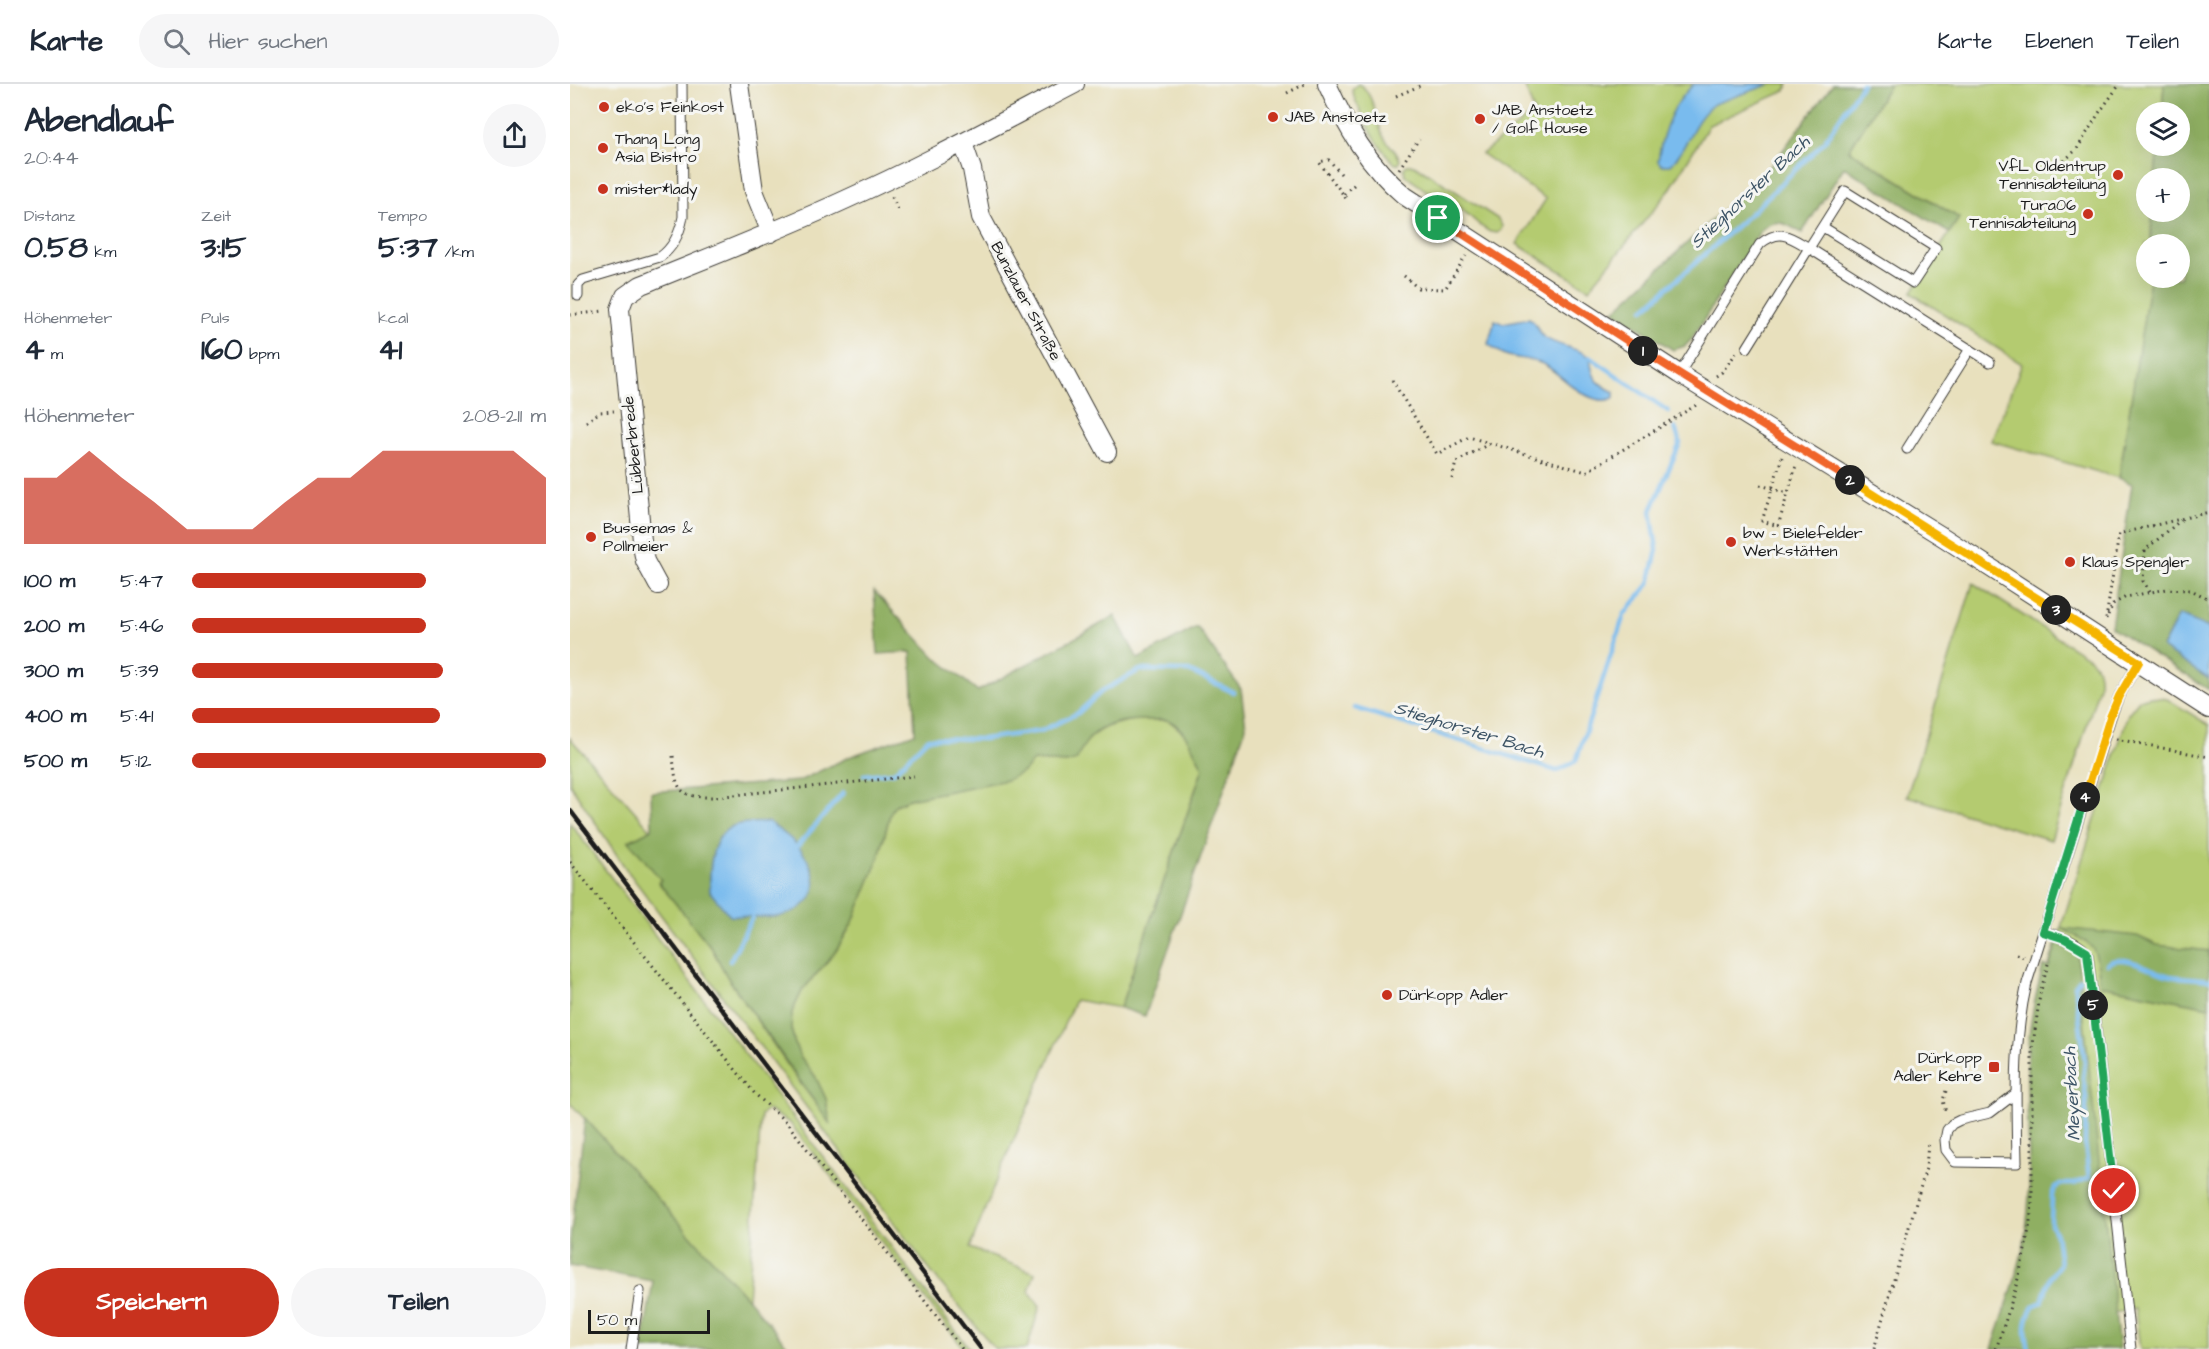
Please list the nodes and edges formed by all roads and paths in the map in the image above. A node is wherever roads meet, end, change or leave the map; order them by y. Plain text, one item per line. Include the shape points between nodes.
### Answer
1 (682, 84) edge
2 (739, 84) edge
3 (1075, 84) edge
4 (1305, 84) edge
5 (1327, 84) edge
6 (2120, 84) edge
7 (1422, 85) edge
8 (1287, 93) dead end
9 (1396, 96) dead end
10 (1419, 139) dead end
11 (963, 144) junction
12 (2064, 161) dead end
13 (1341, 174) dead end
14 (1357, 182) dead end
15 (1389, 183) junction
16 (1344, 194) junction
17 (1348, 201) dead end
18 (1823, 227) junction
19 (771, 233) junction
20 (1809, 248) junction
21 (1467, 255) dead end
22 (1404, 276) dead end
23 (578, 296) dead end
24 (621, 306) junction
25 (570, 315) edge
26 (1747, 348) joint
27 (1970, 349) junction
28 (1990, 362) dead end
29 (1679, 374) junction
30 (1392, 380) dead end
31 (1702, 397) junction
32 (629, 410) junction
33 (586, 422) dead end
34 (1490, 443) junction
35 (1907, 449) dead end
36 (1107, 452) dead end
37 (1782, 456) dead end
38 (1796, 465) dead end
39 (1452, 479) dead end
40 (1760, 485) dead end
41 (1772, 488) junction
42 (1788, 493) junction
43 (2209, 512) edge
44 (2182, 519) junction
45 (658, 585) dead end
46 (2150, 592) junction
47 (2209, 599) edge
48 (2139, 662) junction
49 (2209, 709) edge
50 (2104, 737) junction
51 (674, 756) dead end
52 (2209, 757) edge
53 (914, 776) dead end
54 (570, 862) edge
55 (2043, 932) junction
56 (1946, 1091) dead end
57 (2015, 1094) junction
58 (1946, 1113) dead end
59 (1928, 1143) dead end
60 (640, 1291) dead end
61 (631, 1349) edge
62 (962, 1349) edge
63 (1874, 1349) edge
64 (2132, 1349) edge

1 - 23 lane via 680,231 666,253 583,280 578,285
2 - 19 street via 754,191
3 - 11 street
4 - 8 path
5 - 15 street via 1354,138
6 - 12 path via 2077,149
7 - 9 path
10 - 15 path
11 - 19 street
11 - 36 street, Bunzlauer Straße via 981,217
13 - 16 path via 1329,160 1319,162
14 - 16 path
15 - 29 street
16 - 17 path
18 - 18 lane via 1845,191 1936,248 1913,283
18 - 20 lane
19 - 24 street via 641,285 630,291
20 - 26 lane
20 - 27 lane
20 - 29 lane via 1778,234 1760,244
21 - 22 path via 1444,289 1418,288
24 - 25 path
24 - 32 street, Lübberbrede
26 - 31 path via 1736,352
27 - 28 lane
27 - 35 lane
29 - 31 street
30 - 34 path via 1437,454 1469,437
31 - 34 path via 1586,472
31 - 48 street via 1943,537
32 - 33 path via 600,412
32 - 45 street, Lübberbrede via 643,551
34 - 39 path via 1456,462
37 - 41 path
38 - 42 path
40 - 41 path
41 - 42 path
41 - 42 path via 1762,521 1769,525 1778,526
43 - 44 path
44 - 46 path via 2145,550 2143,581
44 - 46 path via 2119,534 2106,619 2113,604
46 - 47 path via 2191,590
48 - 49 street
48 - 50 lane via 2119,696
50 - 52 path
50 - 55 lane
51 - 53 path via 677,784 695,798
54 - 62 path via 755,1094 793,1131
55 - 57 lane via 2021,1007
55 - 64 lane via 2076,944 2088,955
56 - 58 path
57 - 57 lane via 2017,1163 1955,1162 1946,1150 1945,1140 1952,1124 1990,1113
59 - 63 path via 1926,1168
60 - 61 lane

